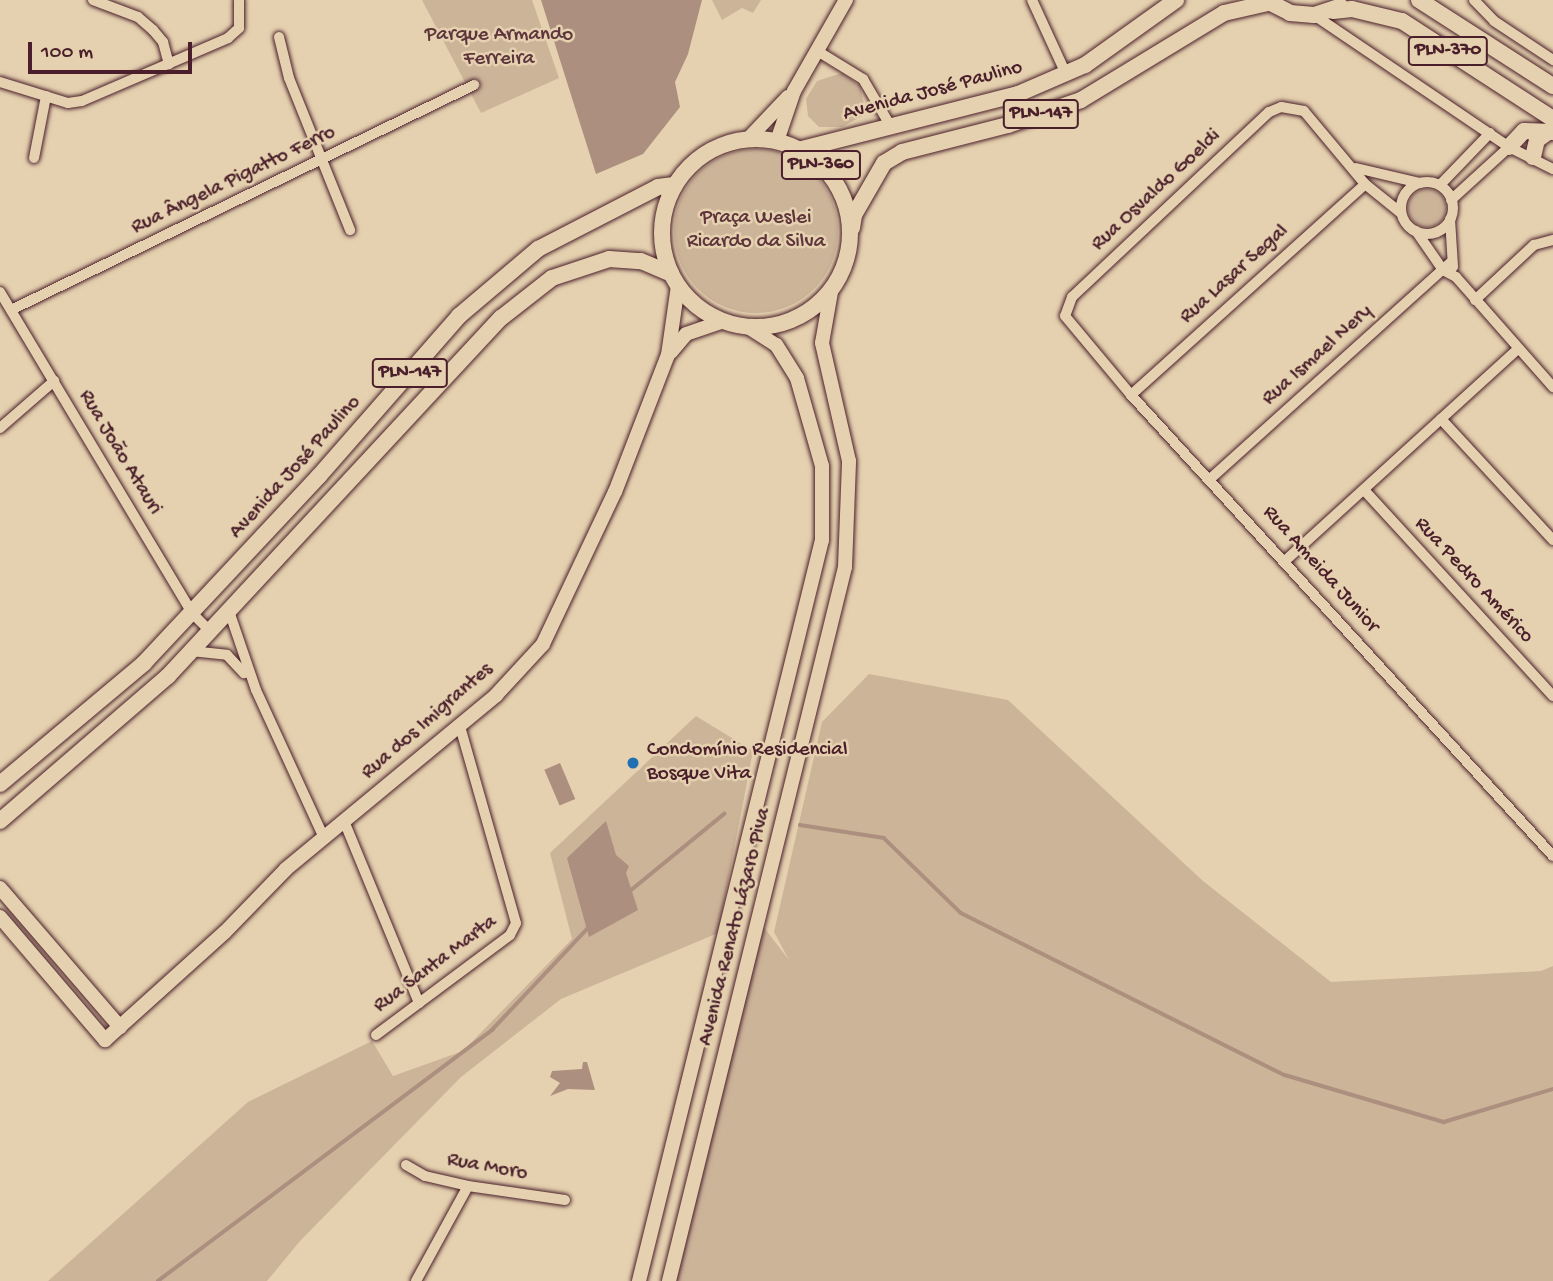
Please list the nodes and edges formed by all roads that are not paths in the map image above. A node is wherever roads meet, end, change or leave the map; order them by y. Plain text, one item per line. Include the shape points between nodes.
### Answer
1 (93, 0) edge
2 (239, 0) edge
3 (1032, 0) edge
4 (1176, 0) edge
5 (1351, 0) edge
6 (1419, 0) edge
7 (1474, 0) edge
8 (848, 1) edge
9 (1267, 2) edge
10 (1333, 11) junction
11 (1314, 15) junction
12 (279, 37) dead end
13 (819, 52) junction
14 (1553, 60) edge
15 (169, 64) junction
16 (1066, 75) junction
17 (1549, 80) edge
18 (0, 82) edge
19 (474, 85) dead end
20 (794, 92) junction
21 (46, 96) junction
22 (890, 125) junction
23 (1552, 127) edge
24 (1490, 133) junction
25 (750, 137) junction
26 (776, 141) junction
27 (1510, 147) junction
28 (802, 149) junction
29 (1533, 157) junction
30 (34, 158) dead end
31 (322, 160) junction
32 (1354, 167) junction
33 (1553, 169) edge
34 (1420, 183) junction
35 (1365, 184) junction
36 (674, 185) junction
37 (1440, 185) junction
38 (1451, 200) junction
39 (1401, 213) junction
40 (1450, 218) junction
41 (349, 230) dead end
42 (1416, 231) junction
43 (852, 234) junction
44 (1553, 240) edge
45 (1452, 261) junction
46 (1443, 270) junction
47 (1456, 277) junction
48 (675, 280) junction
49 (0, 292) edge
50 (831, 292) junction
51 (1475, 300) junction
52 (1065, 308) joint
53 (11, 310) junction
54 (723, 321) junction
55 (748, 327) junction
56 (1518, 349) junction
57 (668, 355) junction
58 (407, 376) junction
59 (54, 381) junction
60 (1553, 387) edge
61 (394, 390) junction
62 (1131, 395) junction
63 (426, 397) junction
64 (414, 410) junction
65 (1441, 419) junction
66 (0, 428) edge
67 (1210, 479) junction
68 (1365, 491) junction
69 (1553, 540) edge
70 (1286, 560) junction
71 (229, 611) junction
72 (192, 612) junction
73 (210, 631) junction
74 (191, 651) junction
75 (256, 690) junction
76 (105, 696) junction
77 (1553, 696) edge
78 (121, 716) junction
79 (460, 726) junction
80 (0, 784) edge
81 (0, 821) edge
82 (344, 821) junction
83 (324, 838) junction
84 (1553, 856) edge
85 (0, 888) edge
86 (0, 916) edge
87 (45, 941) junction
88 (27, 947) junction
89 (419, 1003) junction
90 (120, 1027) junction
91 (376, 1035) dead end
92 (406, 1165) dead end
93 (468, 1186) junction
94 (565, 1200) dead end
95 (416, 1281) edge
96 (639, 1281) edge
97 (669, 1281) edge

1 - 15 street via 138,17 163,42
2 - 15 street via 239,28 228,38
3 - 16 street
4 - 16 main road, Avenida José Paulino / PLN-147 via 1151,22
5 - 10 main road, PLN-370
6 - 17 main road, PLN-370
7 - 14 street via 1494,21
8 - 13 main road
9 - 11 main road, PLN-370 via 1290,13
9 - 43 main road, PLN-147 via 1224,13 1081,100 1008,125 902,152 884,163 855,215
10 - 11 main road, PLN-370
10 - 23 main road, PLN-370 via 1352,9 1402,21
11 - 24 street
12 - 31 street via 289,78
13 - 20 main road
13 - 22 street via 863,79
15 - 21 street via 82,101 68,103
16 - 22 main road, Avenida José Paulino / PLN-147 via 1018,94
18 - 21 street
19 - 31 street, Rua Ângela Pigatto Ferro
20 - 25 main road
20 - 26 main road
21 - 30 street
22 - 28 main road, Avenida José Paulino / PLN-147
23 - 27 main road via 1524,131
23 - 29 main road via 1536,140
24 - 27 street
24 - 37 street
25 - 26 main road, PLN-360
25 - 36 main road, PLN-360 via 712,149 694,161
26 - 28 main road, PLN-360
27 - 29 street
27 - 38 street
28 - 43 main road, PLN-360 via 834,180 846,200
29 - 33 street
31 - 41 street
31 - 53 street, Rua Ângela Pigatto Ferro
32 - 34 street via 1372,175
32 - 35 street
32 - 52 street, Rua Osvaldo Goeldi via 1304,111 1281,107 1269,112
34 - 37 street
34 - 39 street via 1407,191
35 - 39 street
35 - 62 street, Rua Lasar Segal
36 - 48 main road, PLN-360 via 662,232
36 - 58 main road, Avenida José Paulino / PLN-147 via 658,187 538,249 459,316
37 - 38 street
38 - 40 street
39 - 42 street
40 - 42 street via 1436,232
40 - 45 street
42 - 46 street
43 - 50 main road, PLN-360 via 846,265
44 - 51 street via 1534,245
45 - 46 street, Rua Ismael Nery
45 - 47 street
46 - 47 street
46 - 67 street, Rua Ismael Nery
47 - 51 street
48 - 54 main road, PLN-360 via 698,307
48 - 57 main road, Rua dos Imigrantes
48 - 63 main road, PLN-147 via 641,261 609,259 552,278 501,318
49 - 53 street, Rua João Atauri
50 - 55 main road, PLN-360 via 794,320
50 - 97 main road, Avenida Renato Lázaro Piva / PLN-360 via 822,343 849,461 845,567
51 - 56 street
52 - 62 street, Rua Ameida Junior via 1067,322
53 - 59 street, Rua João Atauri
54 - 55 main road, PLN-360
54 - 57 main road, Rua dos Imigrantes via 686,334
55 - 96 main road, Avenida Renato Lázaro Piva / PLN-360 via 776,345 797,378 821,466 822,540
56 - 60 street
56 - 65 street
57 - 79 main road, Rua dos Imigrantes via 615,492 543,644
58 - 61 main road, Avenida José Paulino / PLN-147
58 - 63 main road via 413,388
59 - 66 street
59 - 72 street, Rua João Atauri
61 - 64 main road
61 - 72 main road, Avenida José Paulino / PLN-147
62 - 67 street, Rua Ameida Junior
63 - 64 main road, PLN-147
64 - 71 main road, PLN-147
65 - 68 street
65 - 69 street
67 - 70 street, Rua Ameida Junior
68 - 70 street
68 - 77 street, Rua Pedro Américo
70 - 84 street, Rua Ameida Junior
71 - 73 main road, PLN-147
71 - 75 street
72 - 73 street, Rua João Atauri
72 - 76 main road, Avenida José Paulino / PLN-147
73 - 74 main road, PLN-147
74 - 75 street via 227,655 238,662
74 - 78 main road, PLN-147
75 - 83 street
76 - 78 main road
76 - 80 main road, Avenida José Paulino / PLN-147
78 - 81 main road, PLN-147
79 - 82 main road, Rua dos Imigrantes
79 - 89 street, Rua Santa Marta via 516,923 510,935
82 - 83 main road, Rua dos Imigrantes
82 - 89 street
83 - 90 main road, Rua dos Imigrantes
85 - 87 main road
86 - 88 main road
87 - 88 main road
87 - 90 main road
88 - 90 main road, Rua dos Imigrantes via 105,1040
89 - 91 street, Rua Santa Marta
92 - 93 street, Rua Moro via 425,1176
93 - 94 street, Rua Moro
93 - 95 street

